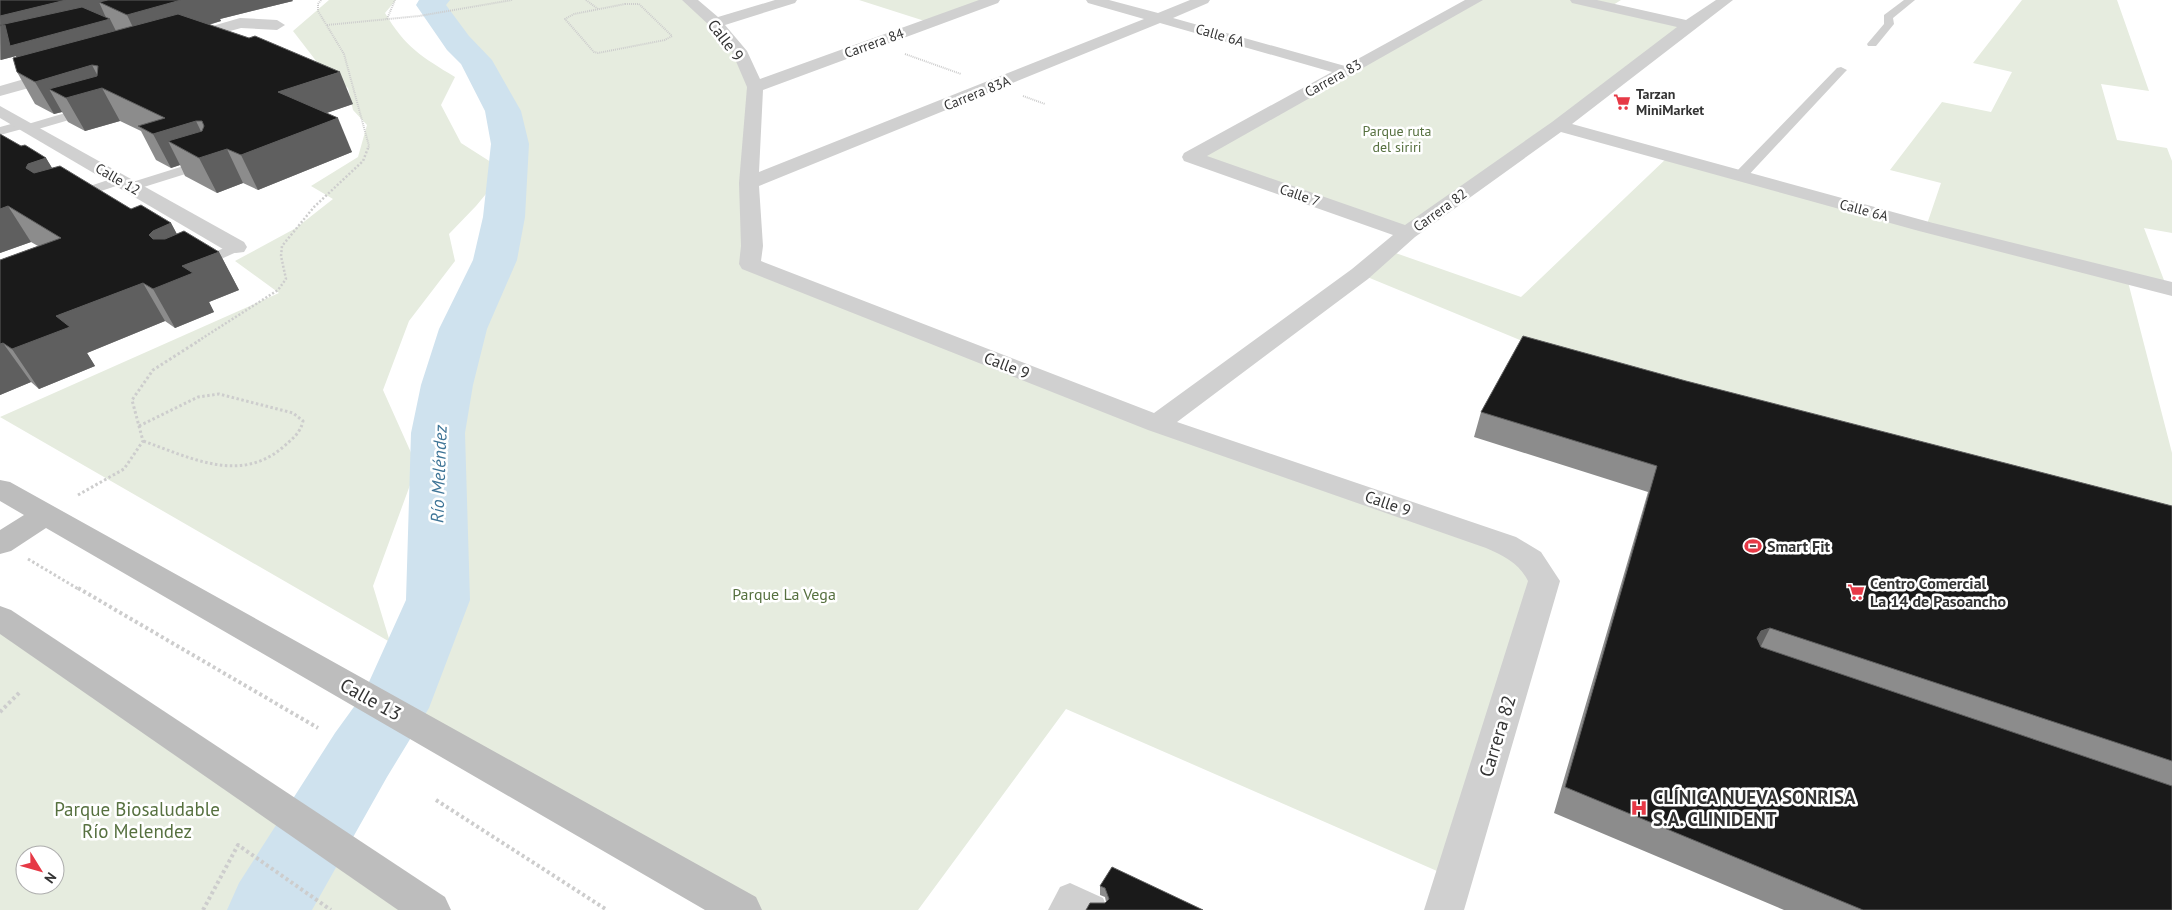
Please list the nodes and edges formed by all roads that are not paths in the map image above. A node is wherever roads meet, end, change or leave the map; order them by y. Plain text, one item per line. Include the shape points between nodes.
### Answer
1 (689, 0) edge
2 (790, 0) edge
3 (993, 0) edge
4 (1093, 0) edge
5 (1203, 0) edge
6 (1476, 0) edge
7 (1577, 0) edge
8 (1726, 0) edge
9 (1910, 0) edge
10 (1159, 18) junction
11 (715, 23) junction
12 (277, 25) dead end
13 (1689, 25) junction
14 (170, 43) edge
15 (1872, 44) dead end
16 (77, 69) edge
17 (1840, 70) dead end
18 (1346, 71) junction
19 (755, 87) junction
20 (0, 91) edge
21 (99, 107) edge
22 (0, 111) edge
23 (1558, 126) junction
24 (25, 127) junction
25 (0, 131) edge
26 (1191, 157) joint
27 (213, 160) edge
28 (1740, 176) junction
29 (749, 183) junction
30 (126, 184) junction
31 (65, 199) edge
32 (1408, 233) junction
33 (236, 247) joint
34 (180, 272) edge
35 (2172, 289) edge
36 (1157, 424) junction
37 (0, 489) edge
38 (46, 515) junction
39 (1, 544) edge
40 (1534, 563) joint
41 (2, 622) edge
42 (1093, 907) edge
43 (431, 910) edge
44 (742, 910) edge
45 (1062, 910) edge
46 (1444, 910) edge

1 - 11 street, Calle 9
2 - 11 street
3 - 19 street, Carrera 84
4 - 10 street, Calle 6A
5 - 10 street, Carrera 83A
6 - 18 street, Carrera 83
7 - 13 street
8 - 13 street, Carrera 82
9 - 15 lane via 1888,17 1889,24
10 - 18 street, Calle 6A
10 - 29 street, Carrera 83A
11 - 19 street, Calle 9 via 739,51
12 - 14 street via 240,23
13 - 23 street, Carrera 82
16 - 20 street
17 - 28 lane
18 - 26 street, Carrera 83
19 - 29 street, Calle 9
21 - 24 lane
22 - 24 street, Calle 12
23 - 28 street, Calle 6A
23 - 32 street, Carrera 82
24 - 25 lane
24 - 30 street, Calle 12
26 - 32 street, Calle 7
27 - 30 lane
28 - 35 street, Calle 6A
29 - 36 street, Calle 9 via 750,264
30 - 31 lane
30 - 33 street, Calle 12
32 - 36 street, Carrera 82 via 1360,274
33 - 34 lane
36 - 40 street, Calle 9 via 1497,540 1518,550
37 - 38 main road, Calle 13
38 - 39 main road
38 - 44 main road, Calle 13
40 - 46 street, Carrera 82 via 1544,581
41 - 43 main road
42 - 45 lane via 1070,896

